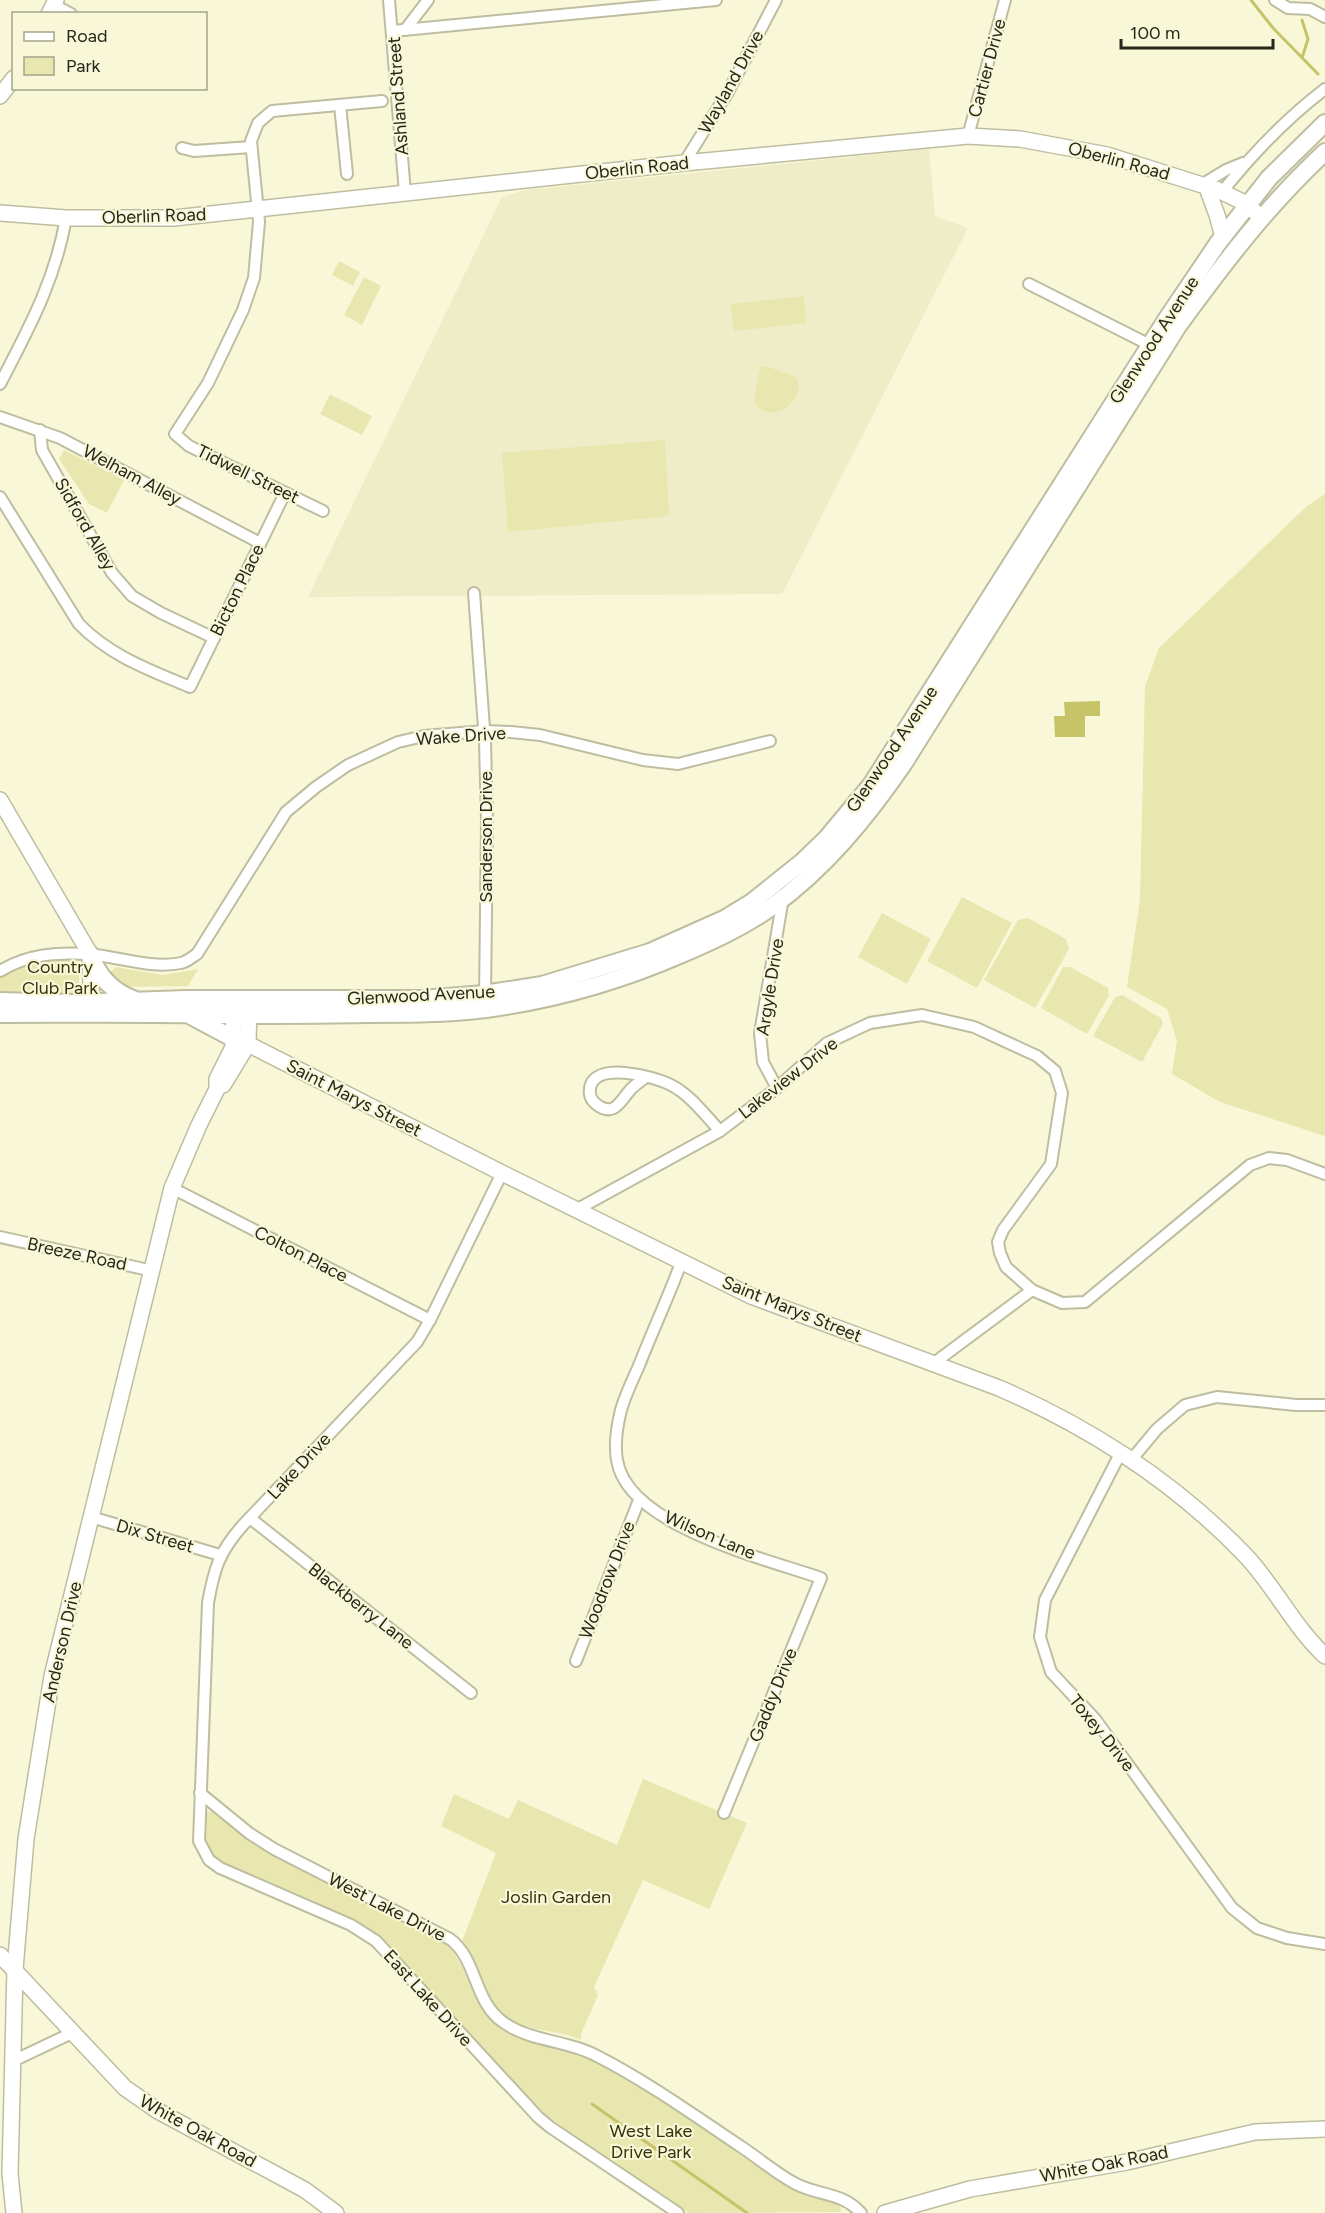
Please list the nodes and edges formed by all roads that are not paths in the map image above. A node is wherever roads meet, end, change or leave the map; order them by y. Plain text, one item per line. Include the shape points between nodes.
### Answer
1 (389, 0) edge
2 (428, 0) edge
3 (716, 0) edge
4 (776, 0) edge
5 (1005, 0) edge
6 (1275, 0) edge
7 (1325, 17) edge
8 (405, 30) junction
9 (393, 31) junction
10 (12, 81) edge
11 (1325, 89) edge
12 (0, 96) edge
13 (382, 101) dead end
14 (340, 105) junction
15 (1325, 123) edge
16 (968, 136) junction
17 (251, 147) junction
18 (182, 148) dead end
19 (1325, 152) edge
20 (1246, 161) junction
21 (684, 163) junction
22 (347, 174) dead end
23 (1204, 185) junction
24 (1222, 192) junction
25 (405, 193) junction
26 (1247, 204) junction
27 (258, 210) junction
28 (0, 213) edge
29 (1260, 217) junction
30 (66, 218) junction
31 (1222, 237) junction
32 (1029, 284) dead end
33 (1150, 345) junction
34 (0, 384) edge
35 (0, 417) edge
36 (39, 430) junction
37 (285, 493) junction
38 (0, 497) edge
39 (323, 511) dead end
40 (260, 543) junction
41 (474, 593) dead end
42 (214, 638) junction
43 (484, 731) junction
44 (770, 741) dead end
45 (0, 800) edge
46 (780, 891) junction
47 (90, 954) junction
48 (0, 970) edge
49 (0, 1001) edge
50 (137, 1001) junction
51 (485, 1002) junction
52 (92, 1007) junction
53 (242, 1007) junction
54 (0, 1014) edge
55 (187, 1014) junction
56 (241, 1042) junction
57 (646, 1077) junction
58 (777, 1088) junction
59 (720, 1131) junction
60 (502, 1173) junction
61 (1325, 1174) edge
62 (172, 1188) junction
63 (576, 1210) junction
64 (0, 1238) edge
65 (681, 1263) junction
66 (153, 1271) junction
67 (1032, 1290) junction
68 (430, 1320) junction
69 (934, 1363) junction
70 (1325, 1405) edge
71 (1127, 1456) junction
72 (639, 1500) junction
73 (91, 1517) junction
74 (250, 1518) junction
75 (220, 1554) junction
76 (821, 1578) joint
77 (1325, 1656) edge
78 (576, 1661) dead end
79 (471, 1693) dead end
80 (200, 1793) junction
81 (724, 1813) dead end
82 (1325, 1944) edge
83 (0, 1955) edge
84 (15, 1969) junction
85 (74, 2032) junction
86 (13, 2061) junction
87 (1325, 2129) edge
88 (14, 2213) edge
89 (336, 2213) edge
90 (678, 2213) edge
91 (861, 2213) edge
92 (885, 2213) edge

1 - 9 street, Ashland Street
2 - 8 street
3 - 8 street
4 - 21 street, Wayland Drive via 728,92
5 - 16 street, Cartier Drive
6 - 7 street via 1288,8 1310,9
8 - 9 street
9 - 25 street, Ashland Street
10 - 12 main road
11 - 20 street
13 - 14 street
14 - 17 street via 272,111 258,123
14 - 22 street
15 - 26 main road, Glenwood Avenue
16 - 21 main road, Oberlin Road
16 - 23 main road, Oberlin Road via 1020,139 1107,155
17 - 18 street via 194,151
17 - 27 street
19 - 29 main road, Glenwood Avenue
20 - 23 street
20 - 24 street
21 - 25 main road, Oberlin Road
23 - 24 main road, Oberlin Road
23 - 31 main road
24 - 26 main road, Oberlin Road
25 - 27 main road, Oberlin Road
26 - 29 main road, Oberlin Road
26 - 31 main road, Glenwood Avenue
27 - 30 main road, Oberlin Road via 174,218
27 - 37 street, Tidwell Street via 257,262 243,310 199,400 175,434 189,446
28 - 30 main road, Oberlin Road
29 - 46 main road, Glenwood Avenue via 1178,326 878,801 840,846
30 - 34 street via 53,273 40,306
31 - 33 main road, Glenwood Avenue
32 - 33 street
33 - 46 main road, Glenwood Avenue via 871,785
35 - 36 street, Welham Alley
36 - 40 street, Welham Alley
36 - 42 street, Sidford Alley via 42,450 112,573 132,596
37 - 39 street, Tidwell Street
37 - 40 street, Bicton Place
38 - 42 street, Bicton Place via 79,624 117,655 190,687
40 - 42 street, Bicton Place
41 - 43 street, Sanderson Drive
43 - 44 street, Wake Drive via 540,735 643,760 678,764
43 - 47 street, Wake Drive via 398,742 348,765 316,787 286,812 197,954 184,963 159,964
43 - 51 street, Sanderson Drive
45 - 47 main road
46 - 51 main road, Glenwood Avenue via 725,935 667,960 595,986 540,1000
46 - 58 street, Argyle Drive via 760,1033 763,1062
47 - 48 street, Wake Drive via 39,955
47 - 50 main road via 95,969 111,987
47 - 52 main road
49 - 52 main road, Glenwood Avenue
50 - 52 main road, Glenwood Avenue
50 - 53 main road, Glenwood Avenue
51 - 53 main road, Glenwood Avenue via 422,999
52 - 54 main road, Glenwood Avenue
52 - 55 main road, Glenwood Avenue
53 - 55 main road, Glenwood Avenue
53 - 56 main road
55 - 56 main road
56 - 60 main road, Saint Marys Street
56 - 62 main road, Anderson Drive via 233,1047 217,1079 217,1089
57 - 57 street via 605,1072 591,1083 593,1102 603,1109 612,1109
57 - 59 street via 670,1084 695,1103
58 - 59 street, Lakeview Drive
58 - 67 street, Lakeview Drive via 827,1043 870,1023 922,1015 974,1027 1043,1061 1055,1071 1062,1093 1051,1164 998,1242 1006,1267
59 - 63 street, Lakeview Drive
60 - 63 main road, Saint Marys Street
60 - 68 street, Lake Drive
61 - 67 street, Lakeview Drive via 1287,1160 1269,1158 1250,1165 1085,1302 1062,1303
62 - 66 main road, Anderson Drive
62 - 68 street, Colton Place
63 - 65 main road, Saint Marys Street
64 - 66 street, Breeze Road
65 - 69 main road, Saint Marys Street via 751,1296
65 - 72 street, Wilson Lane via 622,1408 616,1435 617,1461
66 - 73 main road, Anderson Drive
67 - 69 street
68 - 74 street, Lake Drive via 417,1342
69 - 71 main road, Saint Marys Street via 1031,1402
70 - 71 street, Toxey Drive via 1216,1397 1185,1405
71 - 77 main road, Saint Marys Street via 1246,1556
71 - 82 street, Toxey Drive via 1045,1600 1040,1637 1051,1672 1095,1719 1232,1908 1257,1928
72 - 76 street, Wilson Lane via 700,1535
72 - 78 street, Woodrow Drive
73 - 75 street, Dix Street
73 - 84 main road, Anderson Drive via 52,1676 26,1839
74 - 75 street, Lake Drive
74 - 79 street, Blackberry Lane
75 - 80 street, Lake Drive via 208,1603
76 - 81 street, Gaddy Drive
80 - 90 street, East Lake Drive via 199,1841 209,1860 237,1878 367,1934 538,2117
80 - 91 street, West Lake Drive via 274,1849 450,1939 461,1949 488,2007 503,2022 523,2033 576,2046 597,2056 788,2179 845,2199
83 - 84 main road, White Oak Road
84 - 85 main road, White Oak Road
84 - 86 main road, Anderson Drive
85 - 86 street
85 - 89 main road, White Oak Road via 125,2088 150,2106 305,2190
86 - 88 main road, Anderson Drive via 10,2174
87 - 92 main road, White Oak Road via 1255,2132 1118,2163 970,2189

